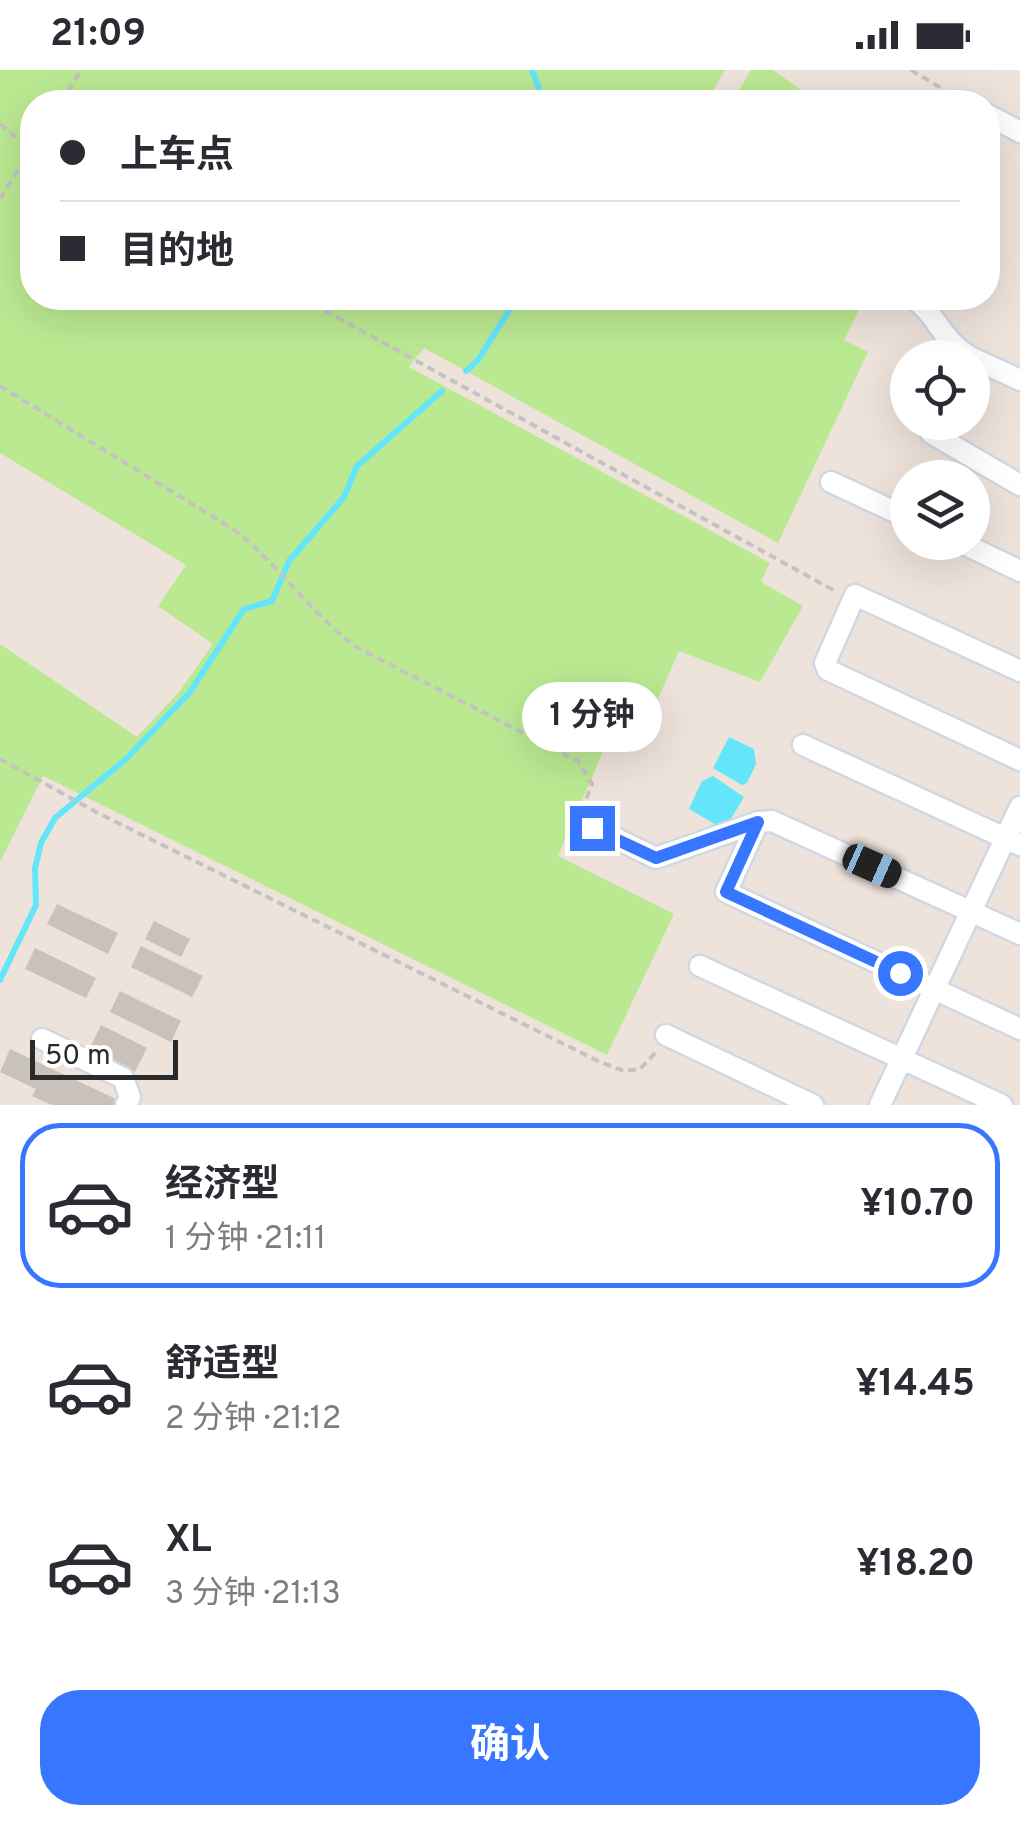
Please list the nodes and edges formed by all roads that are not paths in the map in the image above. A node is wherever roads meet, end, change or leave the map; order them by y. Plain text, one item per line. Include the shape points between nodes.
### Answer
1 (928, 310) edge
2 (948, 340) edge
3 (990, 366) edge
4 (1020, 380) edge
5 (944, 440) edge
6 (831, 482) dead end
7 (1020, 485) edge
8 (890, 510) edge
9 (990, 556) edge
10 (1020, 570) edge
11 (1020, 672) edge
12 (802, 745) dead end
13 (1020, 760) edge
14 (1020, 806) edge
15 (758, 822) junction
16 (592, 828) road end
17 (1013, 842) edge
18 (971, 911) junction
19 (1020, 934) edge
20 (700, 966) dead end
21 (934, 989) junction
22 (1020, 1029) edge
23 (666, 1035) road end
24 (42, 1039) dead end
25 (902, 1060) junction
26 (126, 1105) edge
27 (813, 1105) edge
28 (880, 1105) edge
29 (1002, 1105) edge

1 - 2 street
3 - 4 street
5 - 7 street
6 - 8 street
9 - 10 street
11 - 13 street via 855,595 827,653 828,670
12 - 17 street
14 - 17 street
15 - 16 street via 656,858
15 - 18 street via 772,821
15 - 21 street via 726,892
17 - 18 street
18 - 19 street
18 - 21 street
20 - 25 street
21 - 22 street
21 - 25 street
23 - 27 street
24 - 26 street via 123,1078
25 - 28 street
25 - 29 street

